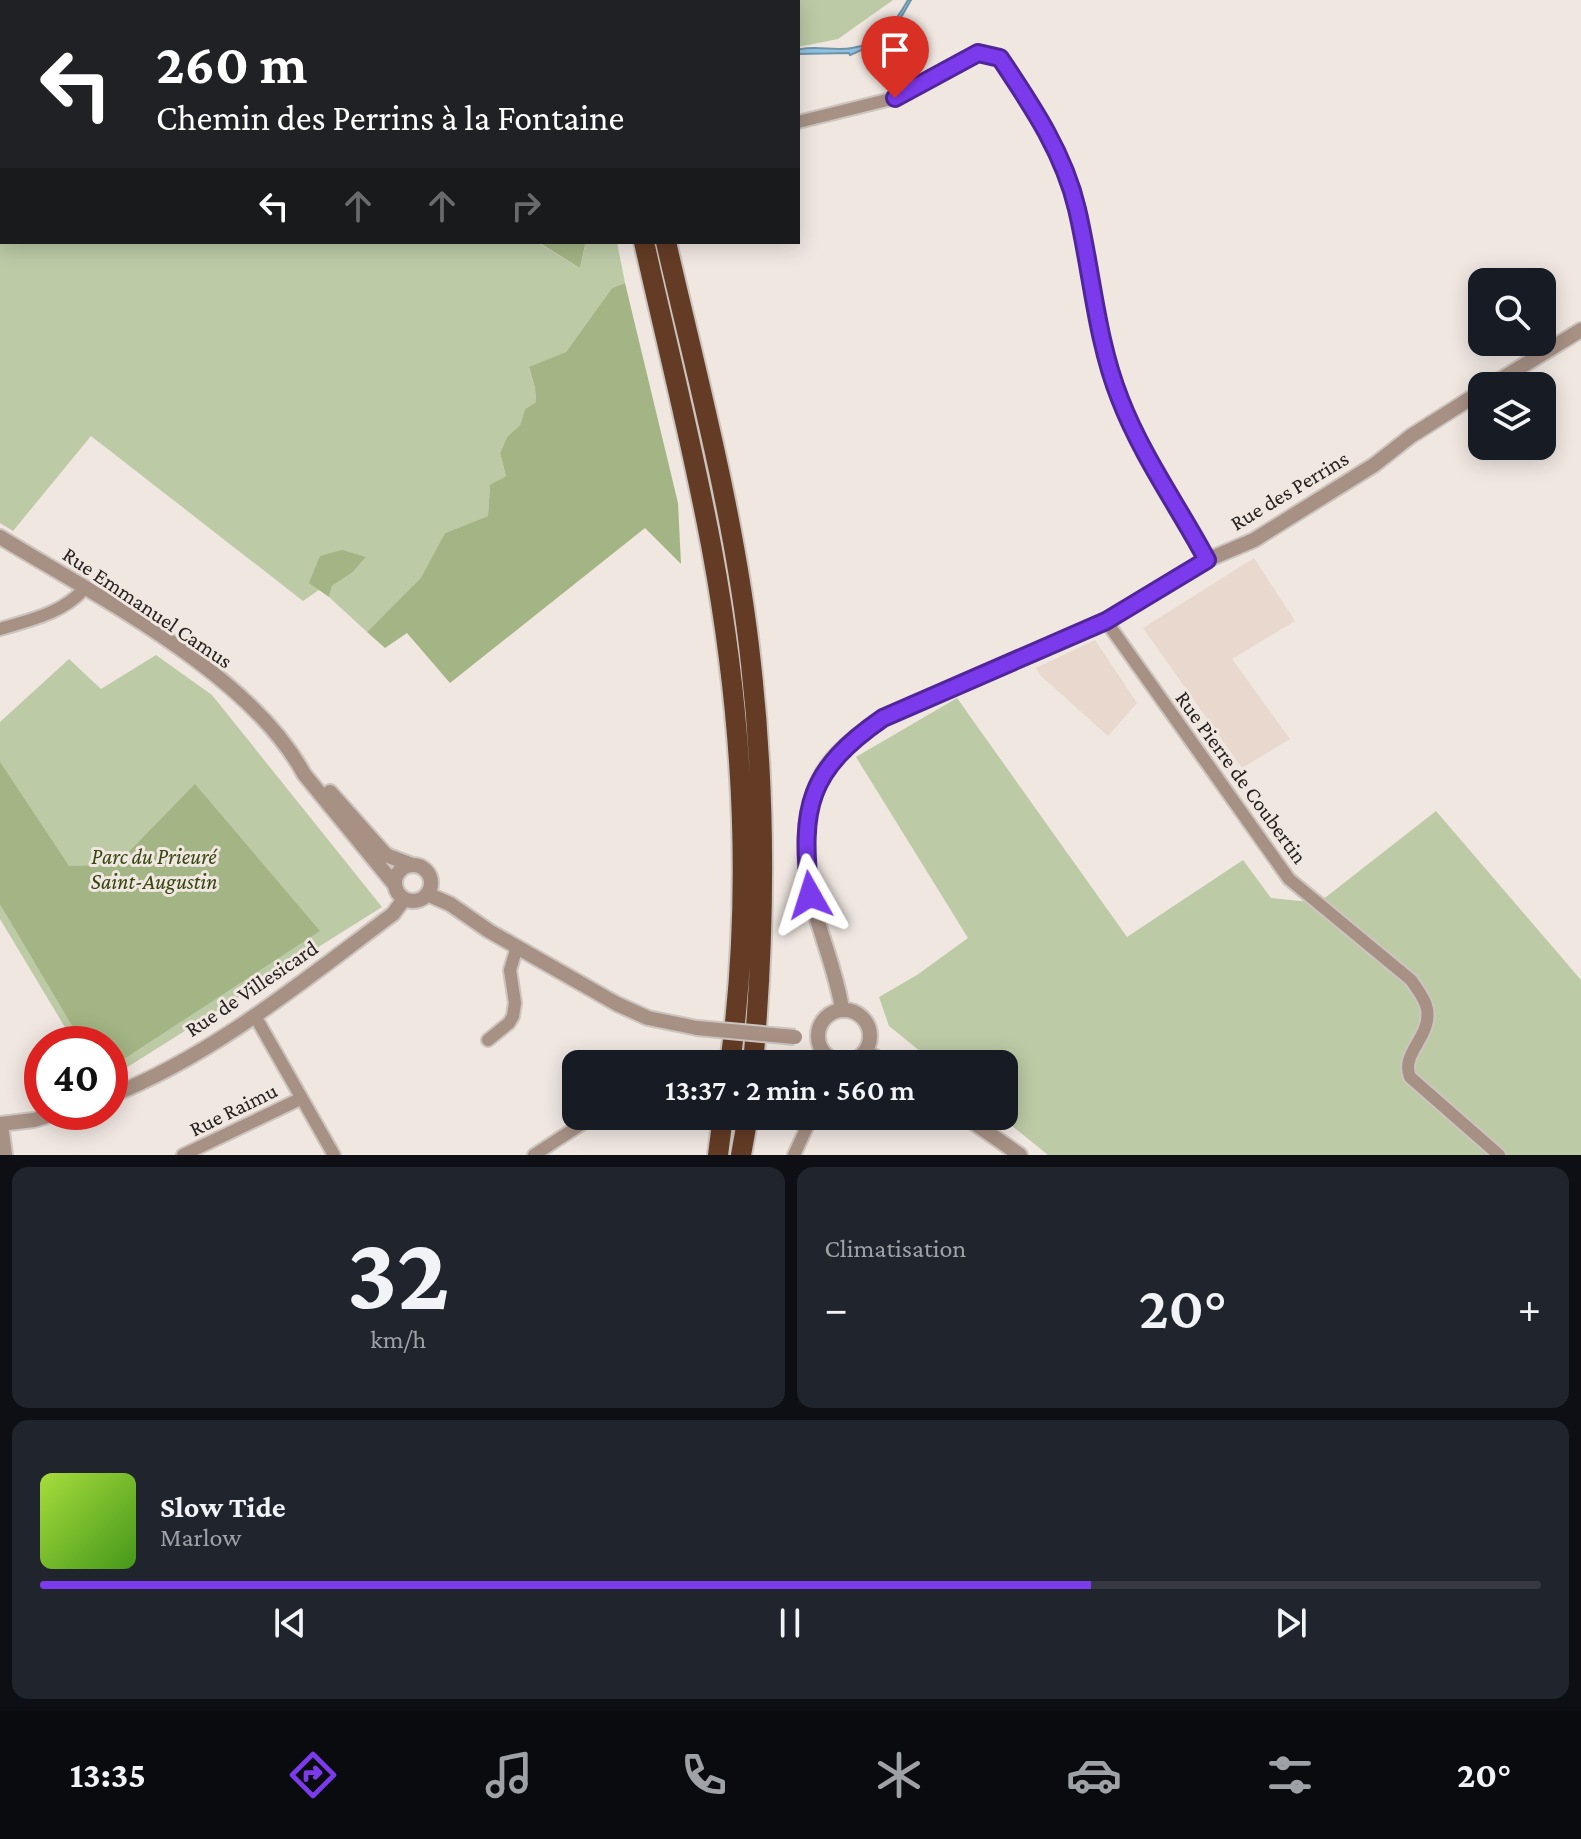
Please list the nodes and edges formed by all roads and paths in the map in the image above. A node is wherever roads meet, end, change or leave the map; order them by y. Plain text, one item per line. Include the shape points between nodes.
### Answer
1 (800, 122) edge
2 (644, 244) edge
3 (666, 244) edge
4 (1581, 330) edge
5 (1513, 372) edge
6 (1468, 400) edge
7 (0, 537) edge
8 (1207, 560) junction
9 (84, 589) junction
10 (1106, 621) junction
11 (0, 629) edge
12 (296, 758) junction
13 (412, 865) junction
14 (395, 885) junction
15 (427, 894) junction
16 (404, 899) junction
17 (517, 947) junction
18 (842, 1009) junction
19 (255, 1016) junction
20 (818, 1034) junction
21 (488, 1040) dead end
22 (731, 1050) edge
23 (754, 1050) edge
24 (823, 1050) edge
25 (866, 1050) edge
26 (128, 1088) edge
27 (300, 1099) junction
28 (24, 1121) edge
29 (1, 1124) edge
30 (572, 1130) edge
31 (721, 1130) edge
32 (745, 1130) edge
33 (806, 1130) edge
34 (984, 1130) edge
35 (6, 1155) edge
36 (183, 1155) edge
37 (334, 1155) edge
38 (534, 1155) edge
39 (718, 1155) edge
40 (741, 1155) edge
41 (794, 1155) edge
42 (1020, 1155) edge
43 (1499, 1155) edge

1 - 8 street via 895,98 978,53 1000,58 1047,130 1069,184 1119,399
2 - 22 highway via 712,551 733,709 743,880
3 - 23 highway via 731,532 751,662 763,871
4 - 5 street
6 - 8 street, Rue des Perrins via 1254,540
7 - 9 street, Rue Emmanuel Camus
8 - 10 street, Rue des Perrins
9 - 11 street via 50,613
9 - 12 street, Rue Emmanuel Camus via 225,683
10 - 18 street, Rue des Perrins via 883,718 829,764 812,798 806,859 810,895
10 - 43 street, Rue Pierre de Coubertin via 1289,879 1411,980 1427,1011 1420,1042 1408,1058 1410,1077
12 - 13 street, Rue Emmanuel Camus via 386,855
12 - 14 street, Rue Emmanuel Camus
13 - 14 street via 399,872
13 - 15 street via 429,874
14 - 16 street
15 - 16 street via 416,901
15 - 17 street
16 - 19 street, Rue de Villesicard via 393,914
17 - 20 street, bridge via 648,1018 697,1028 795,1037
17 - 21 street via 510,970 513,1016
18 - 20 street via 828,1014
18 - 25 street via 858,1013 869,1026
19 - 26 street, Rue de Villesicard
19 - 27 street
20 - 24 street
27 - 36 street, Rue Raimu
27 - 37 street
28 - 29 street
29 - 35 street
30 - 38 street
31 - 39 highway
32 - 40 highway
33 - 41 street
34 - 42 street

